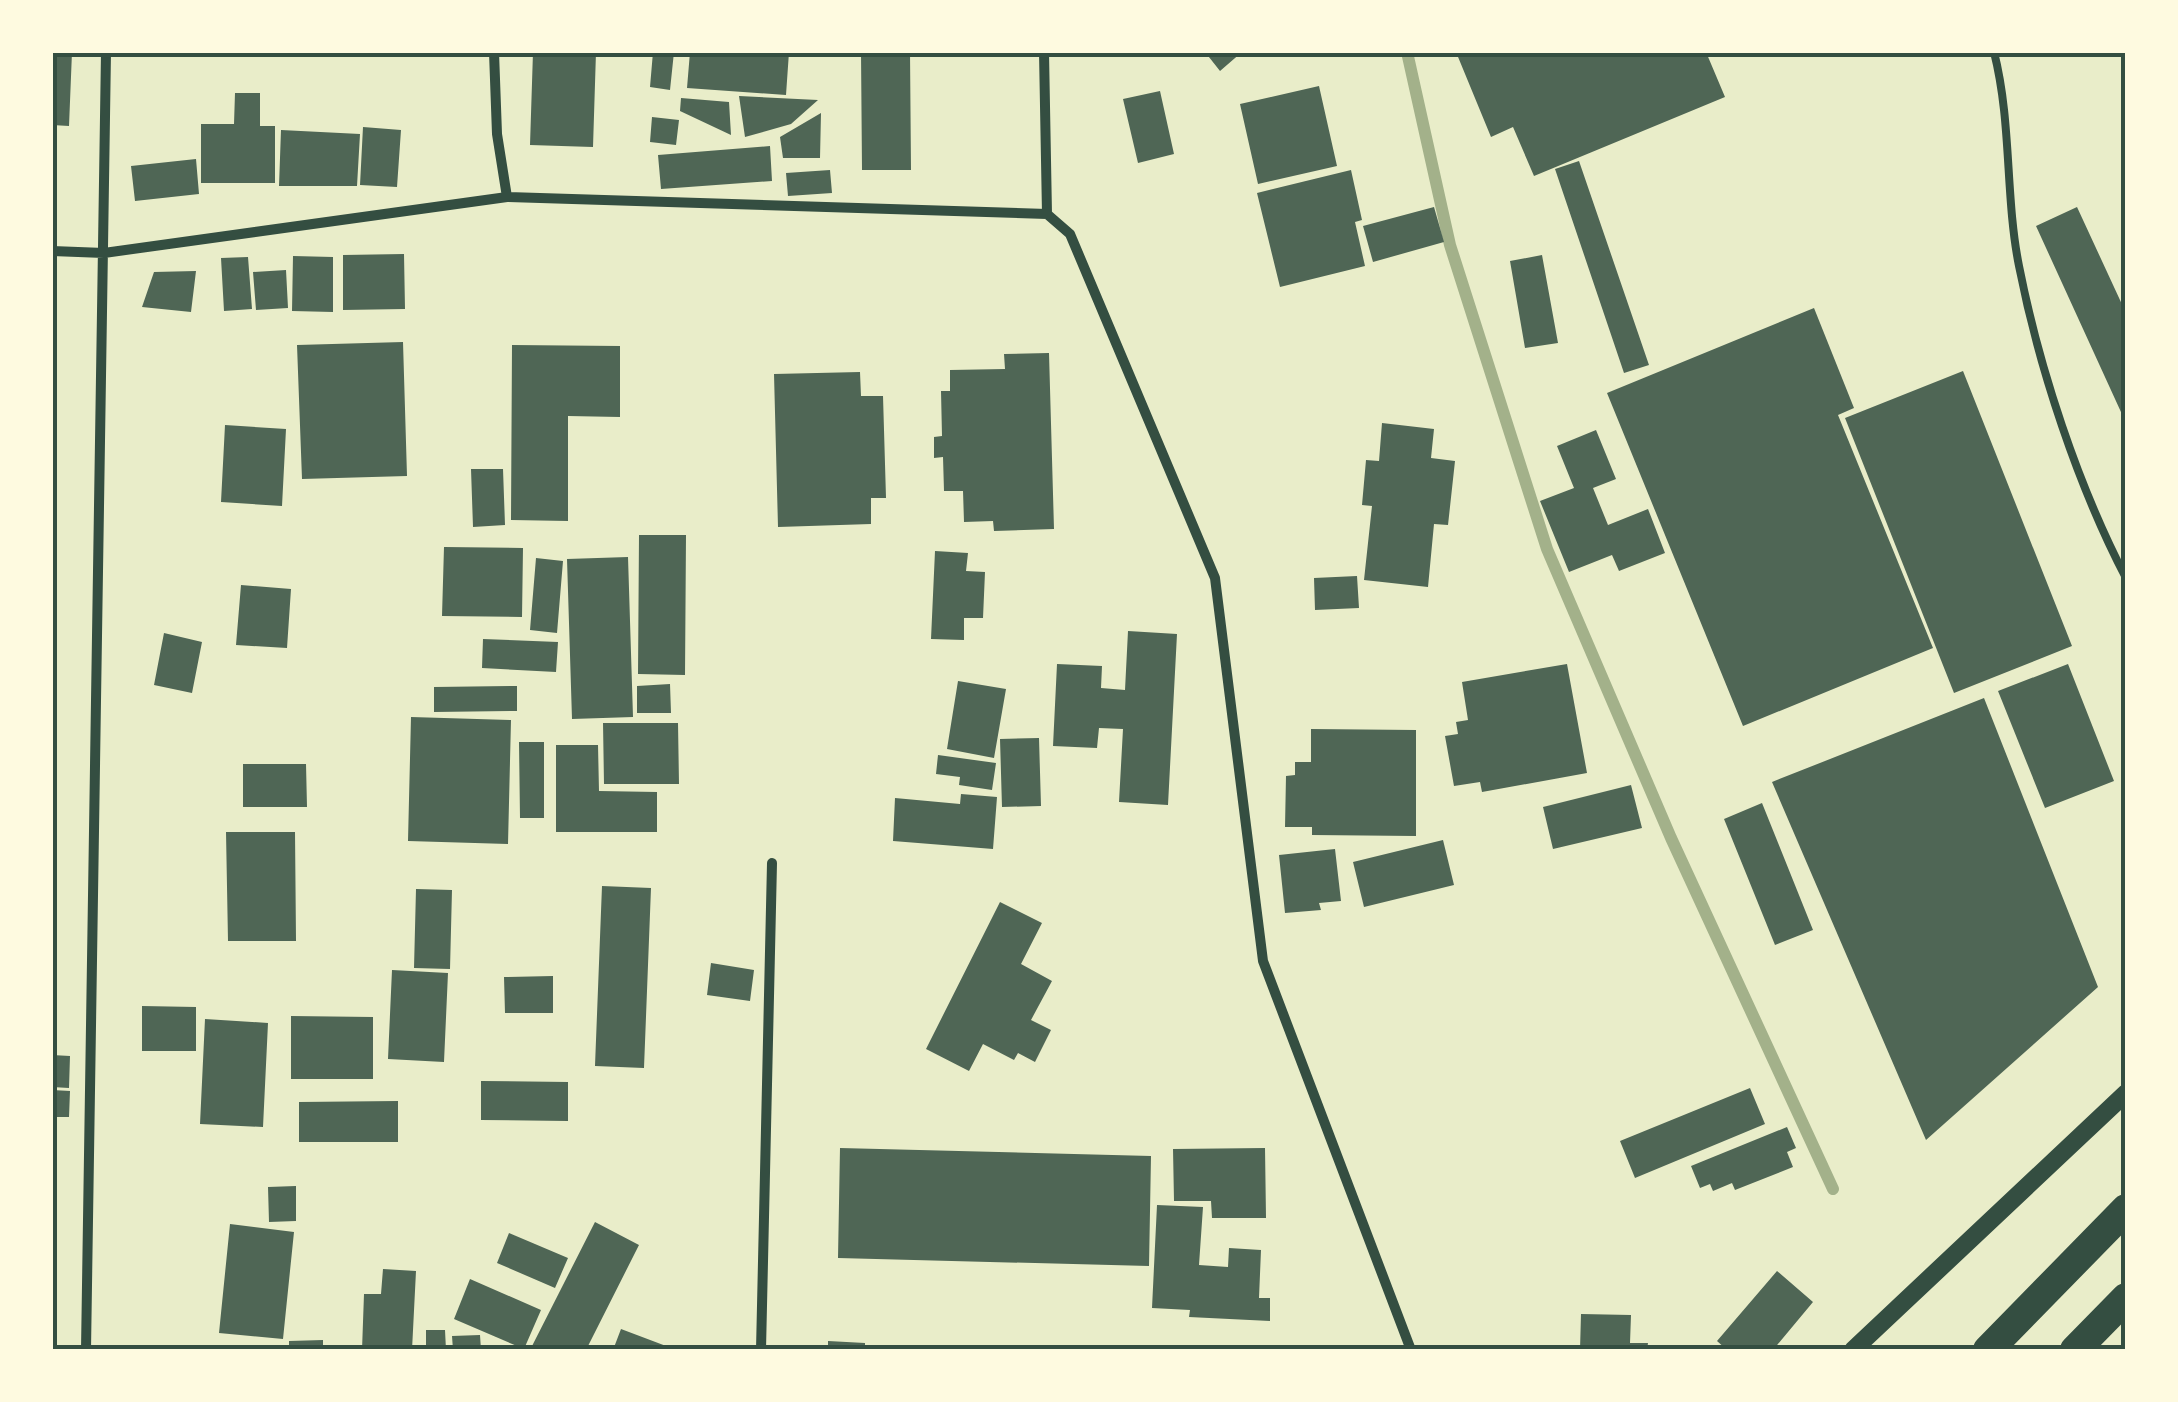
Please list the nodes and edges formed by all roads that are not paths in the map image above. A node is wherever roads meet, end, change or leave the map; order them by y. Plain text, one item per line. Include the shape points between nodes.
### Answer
1 (106, 52) edge
2 (494, 52) edge
3 (1044, 52) edge
4 (1994, 52) edge
5 (507, 197) junction
6 (1047, 214) junction
7 (52, 251) edge
8 (104, 253) junction
9 (2126, 578) edge
10 (772, 863) dead end
11 (2126, 1093) edge
12 (2126, 1210) edge
13 (2126, 1298) edge
14 (86, 1350) edge
15 (761, 1350) edge
16 (1411, 1350) edge
17 (1853, 1350) edge
18 (1988, 1350) edge
19 (2075, 1350) edge

1 - 8 street
2 - 5 street
3 - 6 street
4 - 9 lane via 2022,280 2043,363 2104,537
5 - 6 street
5 - 8 street
6 - 16 street via 1070,234 1215,578 1263,960
7 - 8 street
8 - 14 street
10 - 15 street
11 - 17 street
12 - 18 highway
13 - 19 highway

